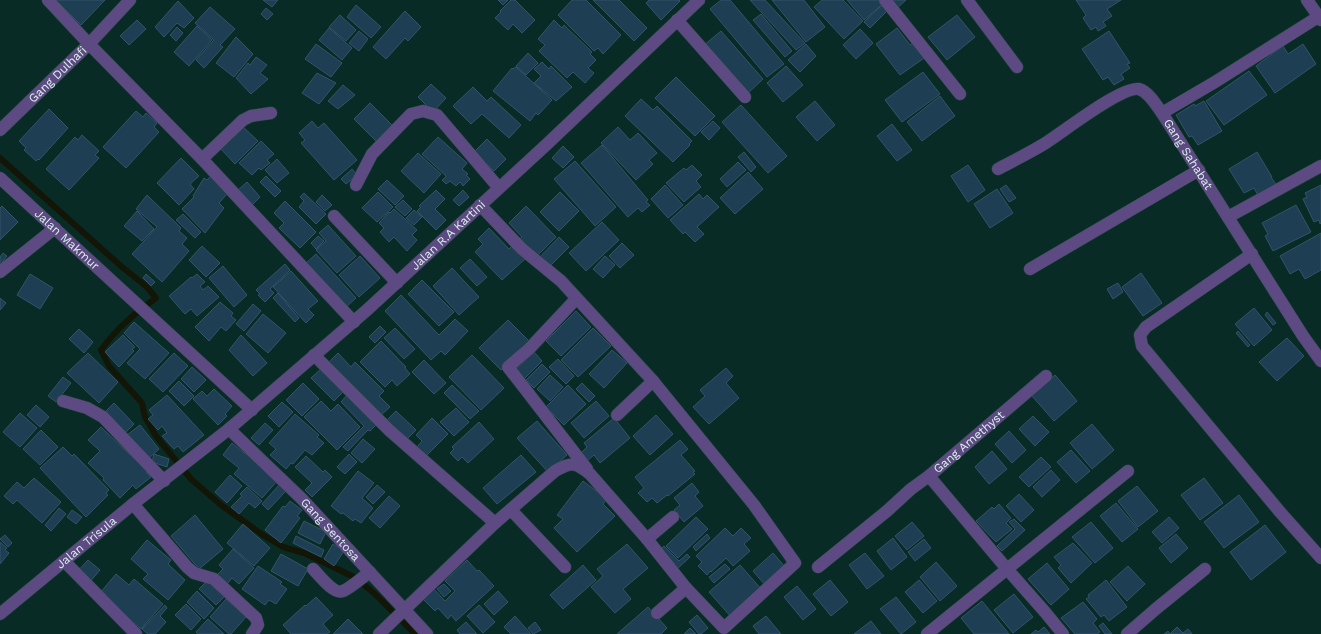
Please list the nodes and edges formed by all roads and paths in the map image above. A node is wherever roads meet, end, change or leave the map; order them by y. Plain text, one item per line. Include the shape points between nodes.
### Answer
1 (48, 0) edge
2 (130, 0) edge
3 (885, 0) edge
4 (967, 0) edge
5 (1307, 0) edge
6 (692, 2) edge
7 (1320, 18) edge
8 (677, 20) junction
9 (89, 44) junction
10 (1017, 67) dead end
11 (960, 94) dead end
12 (745, 97) dead end
13 (271, 113) dead end
14 (1162, 113) junction
15 (0, 130) edge
16 (202, 159) junction
17 (1321, 166) edge
18 (998, 169) dead end
19 (1199, 170) junction
20 (0, 178) edge
21 (356, 186) dead end
22 (499, 188) junction
23 (480, 205) junction
24 (334, 216) dead end
25 (1228, 217) junction
26 (55, 228) junction
27 (1252, 254) junction
28 (1030, 270) dead end
29 (0, 272) edge
30 (397, 283) junction
31 (576, 299) junction
32 (354, 322) junction
33 (314, 355) junction
34 (1321, 361) edge
35 (1046, 376) dead end
36 (653, 381) junction
37 (63, 402) dead end
38 (252, 410) junction
39 (617, 415) dead end
40 (230, 429) junction
41 (1128, 471) dead end
42 (175, 472) joint
43 (590, 474) junction
44 (929, 476) junction
45 (164, 481) junction
46 (133, 504) junction
47 (511, 510) junction
48 (673, 517) dead end
49 (495, 523) junction
50 (647, 539) junction
51 (1321, 558) edge
52 (64, 561) junction
53 (565, 567) dead end
54 (818, 567) dead end
55 (313, 569) dead end
56 (1007, 569) junction
57 (1206, 569) dead end
58 (370, 572) junction
59 (686, 588) junction
60 (2, 609) edge
61 (404, 610) junction
62 (657, 613) dead end
63 (136, 634) edge
64 (252, 634) edge
65 (379, 634) edge
66 (427, 634) edge
67 (927, 634) edge
68 (1063, 634) edge
69 (1127, 634) edge

1 - 9 street, Gang Dulhafi
2 - 9 street
3 - 11 street
4 - 10 street
5 - 7 street
6 - 8 street, Jalan R.A Kartini
7 - 14 street
8 - 12 street
8 - 22 street, Jalan R.A Kartini
9 - 15 street, Gang Dulhafi
9 - 16 street
13 - 16 street via 243,120
14 - 18 street, Gang Sahabat via 1145,92 1131,89 1043,145
14 - 19 street, Gang Sahabat
16 - 32 street
17 - 25 street
19 - 25 street, Gang Sahabat
19 - 28 street
20 - 26 street, Jalan Makmur
21 - 22 street via 372,154 411,114 423,111 437,115
22 - 23 street, Jalan R.A Kartini
23 - 30 street, Jalan R.A Kartini
23 - 31 street via 522,249 561,282
24 - 30 street
25 - 27 street, Gang Sahabat
26 - 29 street
26 - 38 street, Jalan Makmur
27 - 34 street, Gang Sahabat
27 - 51 street via 1146,327 1140,335 1142,346
30 - 32 street, Jalan R.A Kartini
31 - 36 street
31 - 43 street via 529,349 508,367
32 - 33 street, Jalan R.A Kartini
33 - 38 street, Jalan R.A Kartini
33 - 49 street via 389,430
35 - 44 street, Gang Amethyst
36 - 39 street
36 - 59 street via 754,505 795,563 724,628
37 - 45 street via 87,408 102,417
38 - 40 street, Jalan R.A Kartini
40 - 42 street, Jalan R.A Kartini
40 - 58 street, Gang Sentosa via 283,480
41 - 56 street
42 - 45 street, Jalan Trisula
43 - 47 street via 582,467 566,465 550,475
43 - 50 street
44 - 54 street
44 - 56 street, Gang Amethyst
45 - 46 street, Jalan Trisula
46 - 52 street, Jalan Trisula
46 - 64 street via 187,567 194,573 214,579 256,618 258,625
47 - 49 street
47 - 53 street
48 - 50 street
49 - 61 street
50 - 59 street
52 - 60 street, Jalan Trisula
52 - 63 street
55 - 58 street via 338,592 344,591
56 - 67 street
56 - 68 street, Gang Amethyst
57 - 69 street
58 - 61 street, Gang Sentosa
59 - 62 street
61 - 65 street
61 - 66 street, Gang Sentosa

